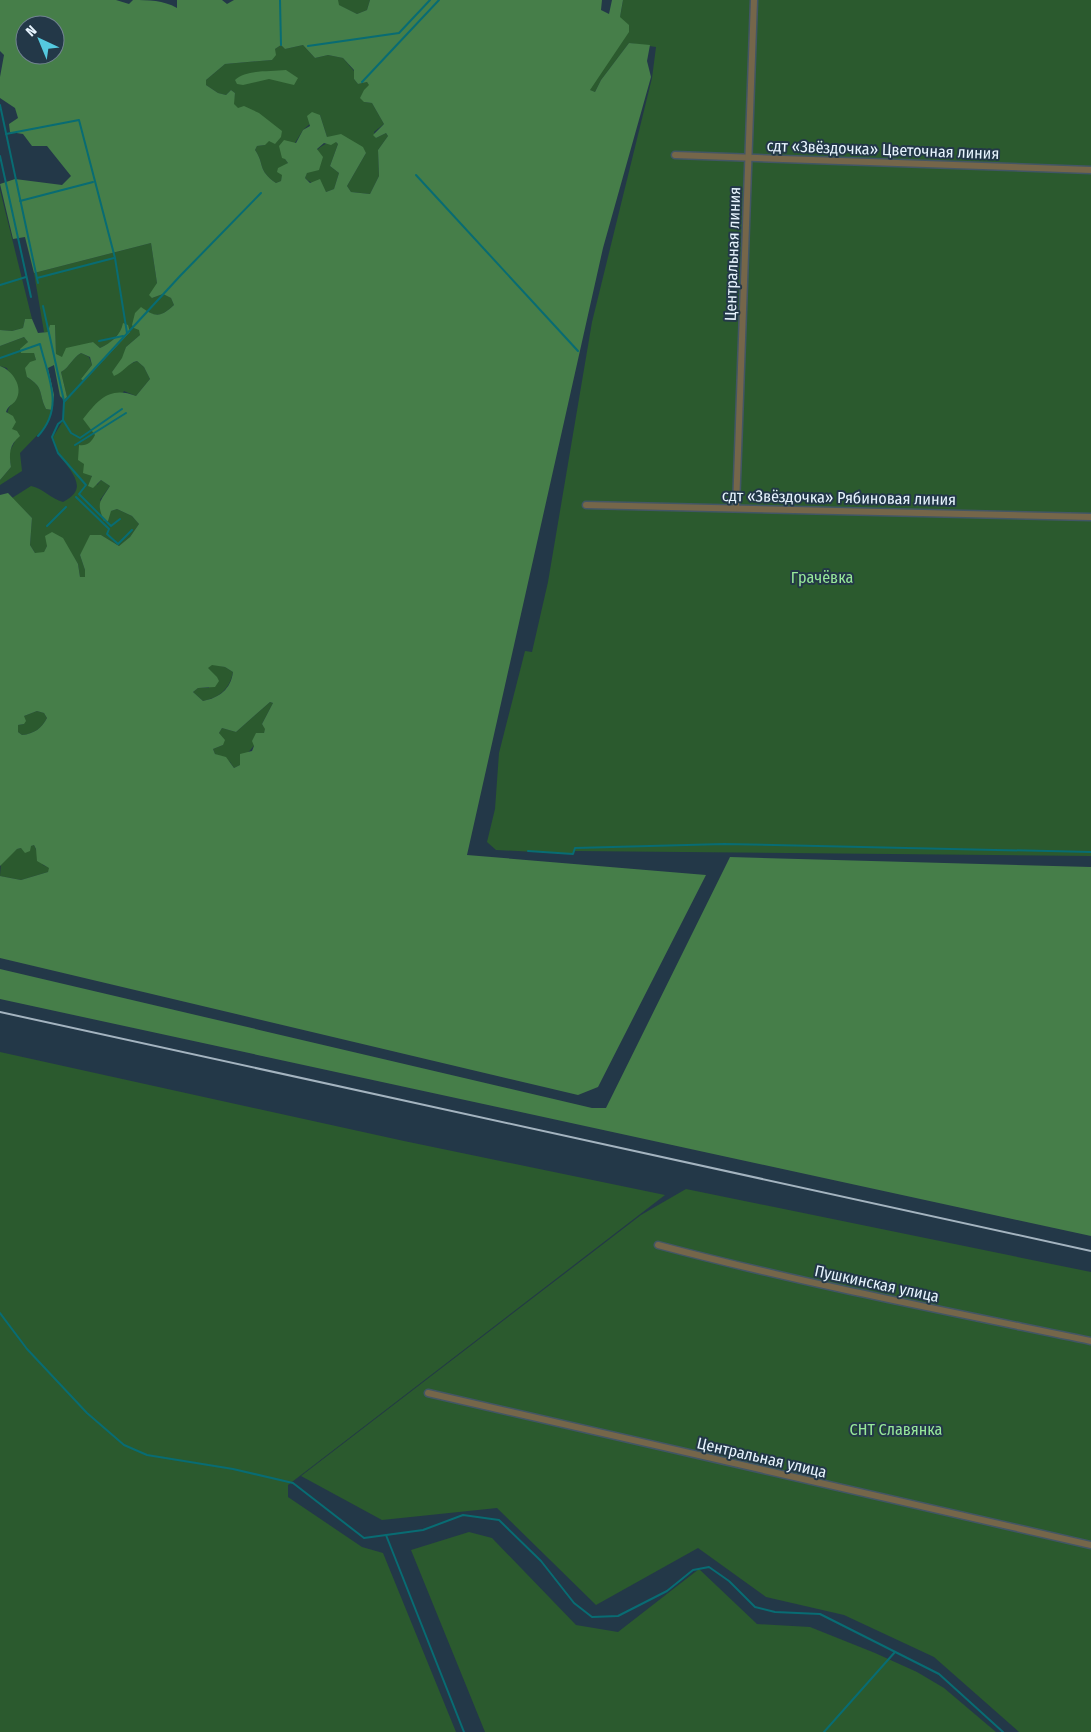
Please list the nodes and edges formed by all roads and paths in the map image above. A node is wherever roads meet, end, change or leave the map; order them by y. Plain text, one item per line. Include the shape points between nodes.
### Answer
1 (754, 0) edge
2 (675, 155) dead end
3 (750, 158) junction
4 (1091, 170) edge
5 (586, 505) dead end
6 (736, 508) junction
7 (1091, 517) edge
8 (658, 1245) dead end
9 (1091, 1341) edge
10 (428, 1394) dead end
11 (1091, 1545) edge

1 - 3 street, Центральная линия
2 - 3 street, сдт «Звёздочка» Цветочная линия
3 - 4 street, сдт «Звёздочка» Цветочная линия
3 - 6 street, Центральная линия
5 - 6 street, сдт «Звёздочка» Рябиновая линия
6 - 7 street, сдт «Звёздочка» Рябиновая линия
8 - 9 street, Пушкинская улица via 918,1307
10 - 11 street, Центральная улица

